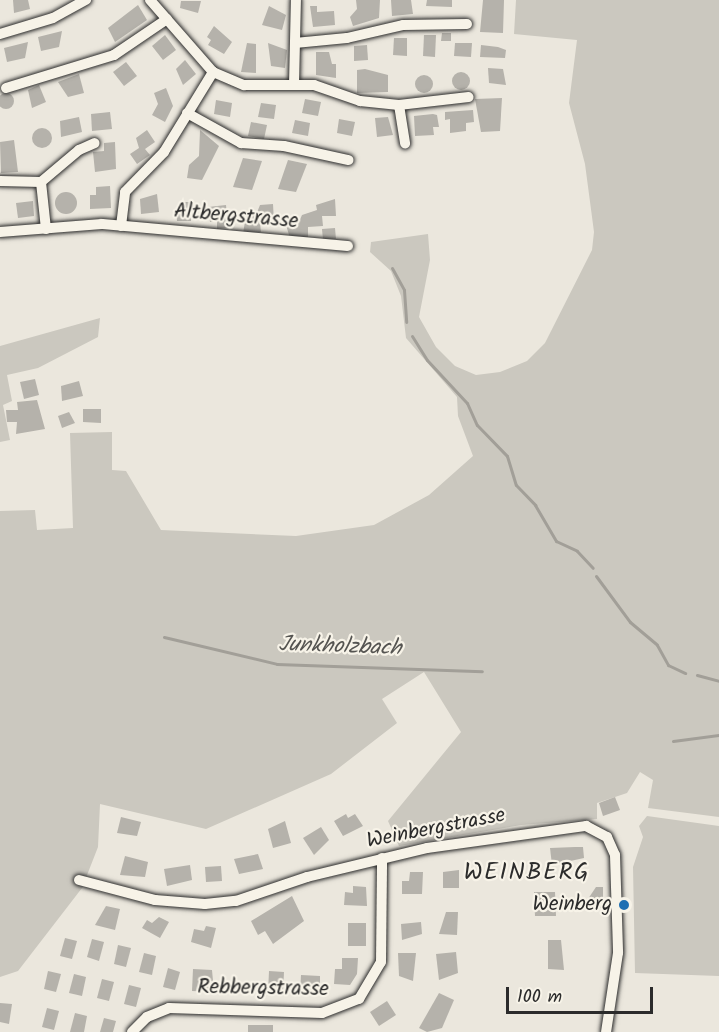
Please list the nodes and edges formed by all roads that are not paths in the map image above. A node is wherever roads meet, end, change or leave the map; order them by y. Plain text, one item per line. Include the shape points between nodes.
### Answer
1 (87, 0) edge
2 (150, 0) edge
3 (296, 0) edge
4 (167, 19) junction
5 (466, 24) dead end
6 (0, 34) edge
7 (295, 43) junction
8 (213, 72) junction
9 (294, 85) junction
10 (6, 88) dead end
11 (469, 97) dead end
12 (399, 105) junction
13 (187, 113) junction
14 (95, 143) dead end
15 (405, 144) dead end
16 (348, 160) dead end
17 (0, 181) edge
18 (41, 182) junction
19 (121, 226) junction
20 (46, 229) junction
21 (0, 232) edge
22 (348, 246) dead end
23 (382, 858) junction
24 (79, 880) dead end
25 (132, 1032) edge
26 (606, 1032) edge

1 - 6 street via 53,18
2 - 4 street
3 - 7 street
4 - 8 street
4 - 10 street via 114,55
5 - 7 street via 403,25 347,38
7 - 9 street
8 - 9 street via 244,85
8 - 13 street
9 - 12 street via 320,86 360,101
11 - 12 street
12 - 15 street
13 - 16 street via 241,143 284,146
13 - 19 street via 164,152 130,184
14 - 18 street via 79,150
17 - 18 street
18 - 20 street
19 - 20 street, Altbergstrasse
19 - 22 street, Altbergstrasse
20 - 21 street, Altbergstrasse
23 - 24 street, Weinbergstrasse via 236,901 205,904 154,900
23 - 25 street, Rebbergstrasse via 381,962 359,999 338,1011 322,1013 169,1008 147,1017
23 - 26 street, Weinbergstrasse via 575,826 596,829 607,837 615,855 618,920 616,981

